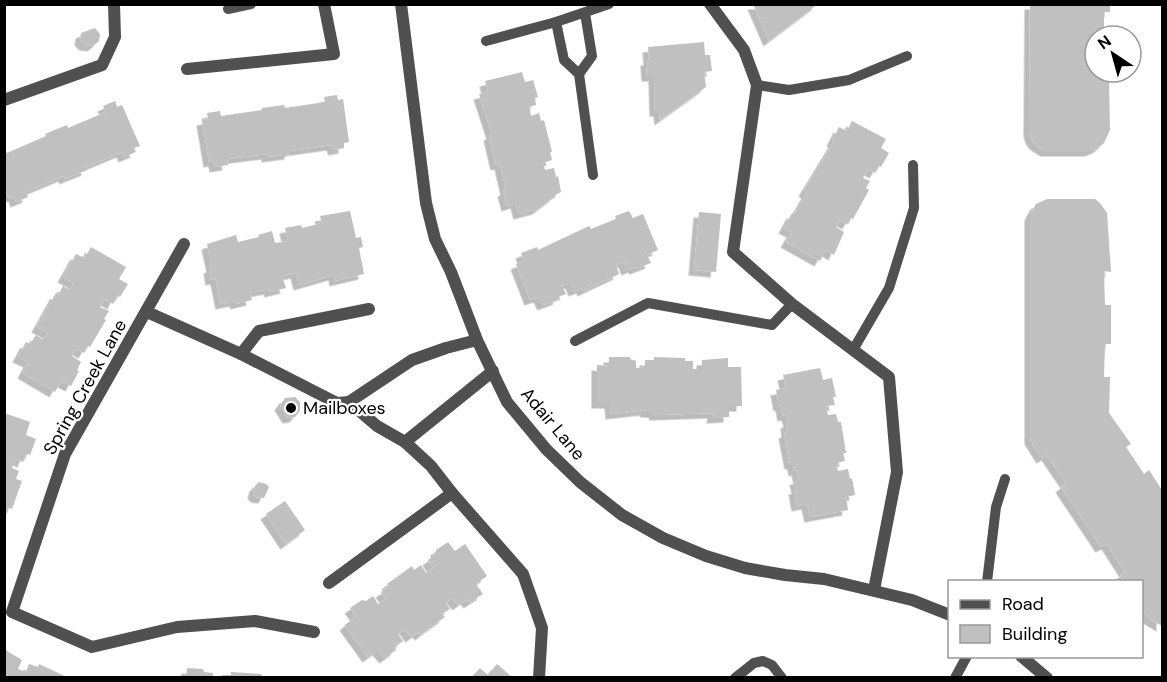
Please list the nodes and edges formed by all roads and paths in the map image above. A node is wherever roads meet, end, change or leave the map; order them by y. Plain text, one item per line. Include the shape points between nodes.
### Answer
1 (114, 4) edge
2 (251, 4) edge
3 (324, 4) edge
4 (401, 4) edge
5 (609, 4) edge
6 (710, 4) edge
7 (228, 9) dead end
8 (585, 13) junction
9 (556, 22) junction
10 (486, 41) dead end
11 (907, 56) dead end
12 (187, 69) dead end
13 (579, 74) junction
14 (757, 85) junction
15 (4, 100) edge
16 (913, 165) dead end
17 (593, 175) dead end
18 (183, 244) dead end
19 (792, 304) junction
20 (369, 309) dead end
21 (147, 312) junction
22 (477, 340) junction
23 (575, 341) dead end
24 (853, 350) junction
25 (241, 354) junction
26 (493, 371) junction
27 (349, 402) junction
28 (405, 442) junction
29 (1005, 479) dead end
30 (452, 493) junction
31 (987, 580) edge
32 (329, 583) dead end
33 (874, 590) junction
34 (8, 611) edge
35 (948, 614) edge
36 (314, 632) dead end
37 (966, 658) edge
38 (1021, 658) edge
39 (539, 678) edge
40 (735, 678) edge
41 (782, 678) edge
42 (955, 678) edge
43 (1047, 678) edge

1 - 15 street via 116,37 102,65
2 - 7 lane
3 - 12 street via 334,54
4 - 22 street, Adair Lane via 426,203 435,239
5 - 8 lane
6 - 14 street via 744,50
8 - 9 lane
8 - 13 lane via 592,56
9 - 10 lane
9 - 13 lane via 564,60
11 - 14 lane via 849,80 789,90
13 - 17 lane
14 - 19 street via 733,252
16 - 24 lane via 914,208 889,288
18 - 21 street
19 - 23 lane via 772,325 648,303
19 - 24 street
20 - 25 street via 259,331
21 - 25 street, Spring Creek Lane
21 - 34 street, Spring Creek Lane via 65,454
22 - 26 street, Adair Lane
22 - 27 street via 412,360
24 - 33 street via 889,377 897,472
25 - 27 street, Spring Creek Lane via 337,403
26 - 28 street
26 - 33 street, Adair Lane via 507,402 546,449 622,515 663,538 726,562
27 - 28 street, Spring Creek Lane via 377,426
28 - 30 street, Spring Creek Lane
29 - 31 lane via 996,507
30 - 32 street
30 - 39 street, Spring Creek Lane via 523,574 542,628
33 - 35 street, Adair Lane
34 - 36 street, Spring Creek Lane via 92,647 177,627 255,621
37 - 42 lane
38 - 43 street
40 - 41 lane via 763,661 772,665

